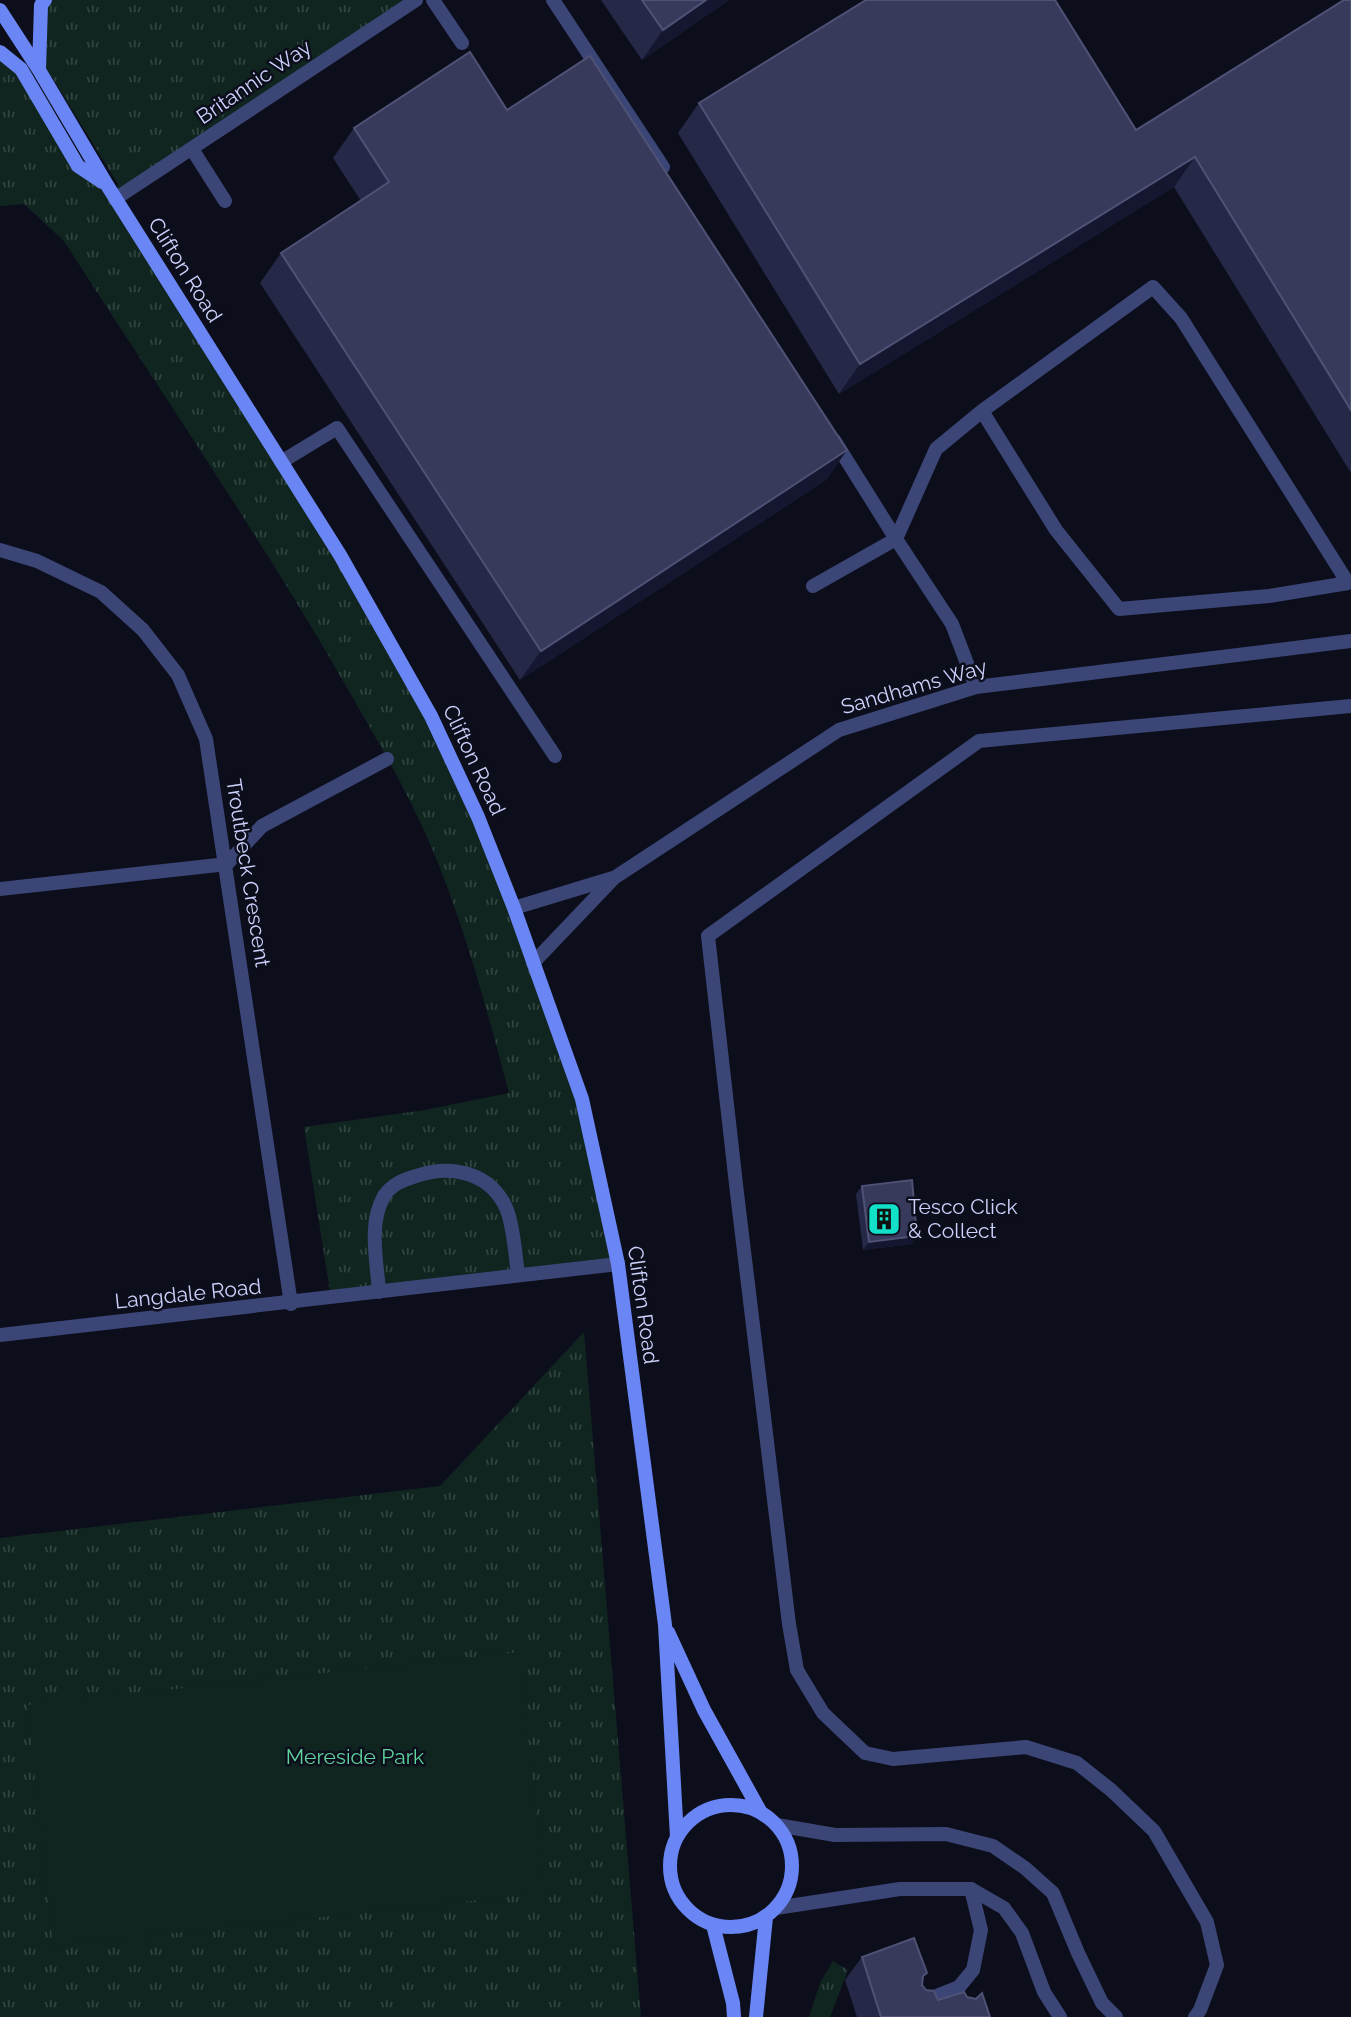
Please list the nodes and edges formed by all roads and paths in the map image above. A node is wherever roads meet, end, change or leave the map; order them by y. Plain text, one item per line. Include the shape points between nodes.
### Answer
1 (45, 0) edge
2 (416, 0) edge
3 (433, 0) edge
4 (553, 0) edge
5 (0, 9) edge
6 (462, 43) dead end
7 (0, 52) edge
8 (39, 70) junction
9 (192, 149) junction
10 (668, 177) edge
11 (107, 185) junction
12 (115, 198) junction
13 (225, 201) dead end
14 (982, 411) junction
15 (822, 422) edge
16 (281, 462) junction
17 (896, 539) junction
18 (0, 550) edge
19 (813, 586) dead end
20 (1351, 641) edge
21 (976, 687) junction
22 (1351, 706) edge
23 (555, 756) dead end
24 (387, 759) dead end
25 (227, 864) junction
26 (614, 878) junction
27 (0, 890) edge
28 (514, 908) junction
29 (533, 963) junction
30 (618, 1264) junction
31 (519, 1274) junction
32 (379, 1292) junction
33 (290, 1304) junction
34 (0, 1335) edge
35 (665, 1625) junction
36 (760, 1811) junction
37 (777, 1825) junction
38 (677, 1837) junction
39 (971, 1889) junction
40 (771, 1912) junction
41 (713, 1925) junction
42 (920, 2008) edge
43 (734, 2017) edge
44 (756, 2017) edge
45 (1060, 2017) edge
46 (1116, 2017) edge
47 (1195, 2017) edge

1 - 8 street via 41,5
2 - 9 street, Britannic Way
3 - 6 street
4 - 10 street
5 - 8 street, Clifton Road
7 - 11 street via 21,69 78,166
8 - 11 street, Clifton Road
9 - 12 street, Britannic Way
9 - 13 street
11 - 12 street, Clifton Road
12 - 16 street, Clifton Road
14 - 14 street via 1056,530 1119,609 1269,596 1348,583 1181,317 1153,287
14 - 17 street via 936,449
15 - 17 street
16 - 23 street via 337,428
16 - 28 street, Clifton Road via 432,716
17 - 19 street
17 - 21 street via 952,624
18 - 25 street, Troutbeck Crescent via 37,561 100,592 143,630 178,675 206,739
20 - 21 street, Sandhams Way
21 - 26 street, Sandhams Way via 839,730
22 - 47 street via 979,741 708,936 797,1670 823,1713 865,1753 893,1759 1026,1747 1077,1763 1111,1790 1154,1831 1207,1922 1217,1965
24 - 25 street via 262,826
25 - 27 street
25 - 33 street, Troutbeck Crescent
26 - 28 street, Sandhams Way
26 - 29 street, Sandhams Way
28 - 29 street, Clifton Road
29 - 30 street, Clifton Road via 582,1099
30 - 31 street, Langdale Road
30 - 35 street, Clifton Road
31 - 32 street, Langdale Road
31 - 32 street via 507,1211 498,1195 476,1176 439,1171 404,1180 383,1197 375,1223
32 - 33 street, Langdale Road
33 - 34 street, Langdale Road
35 - 36 street, Clifton Road via 704,1710
35 - 38 street, Clifton Road
36 - 37 street, Clifton Road
36 - 38 street, Clifton Road via 723,1805 688,1822
37 - 40 street, Clifton Road via 788,1841 793,1870 785,1895
37 - 46 street via 835,1835 946,1834 993,1846 1054,1893 1102,2003
38 - 41 street, Clifton Road via 670,1874 675,1890 690,1911
39 - 40 street via 900,1889
39 - 42 street via 981,1930 973,1970 951,1997
39 - 45 street via 1004,1908 1022,1933 1044,1992
40 - 41 street via 749,1925
40 - 44 street, Clifton Road
41 - 43 street

